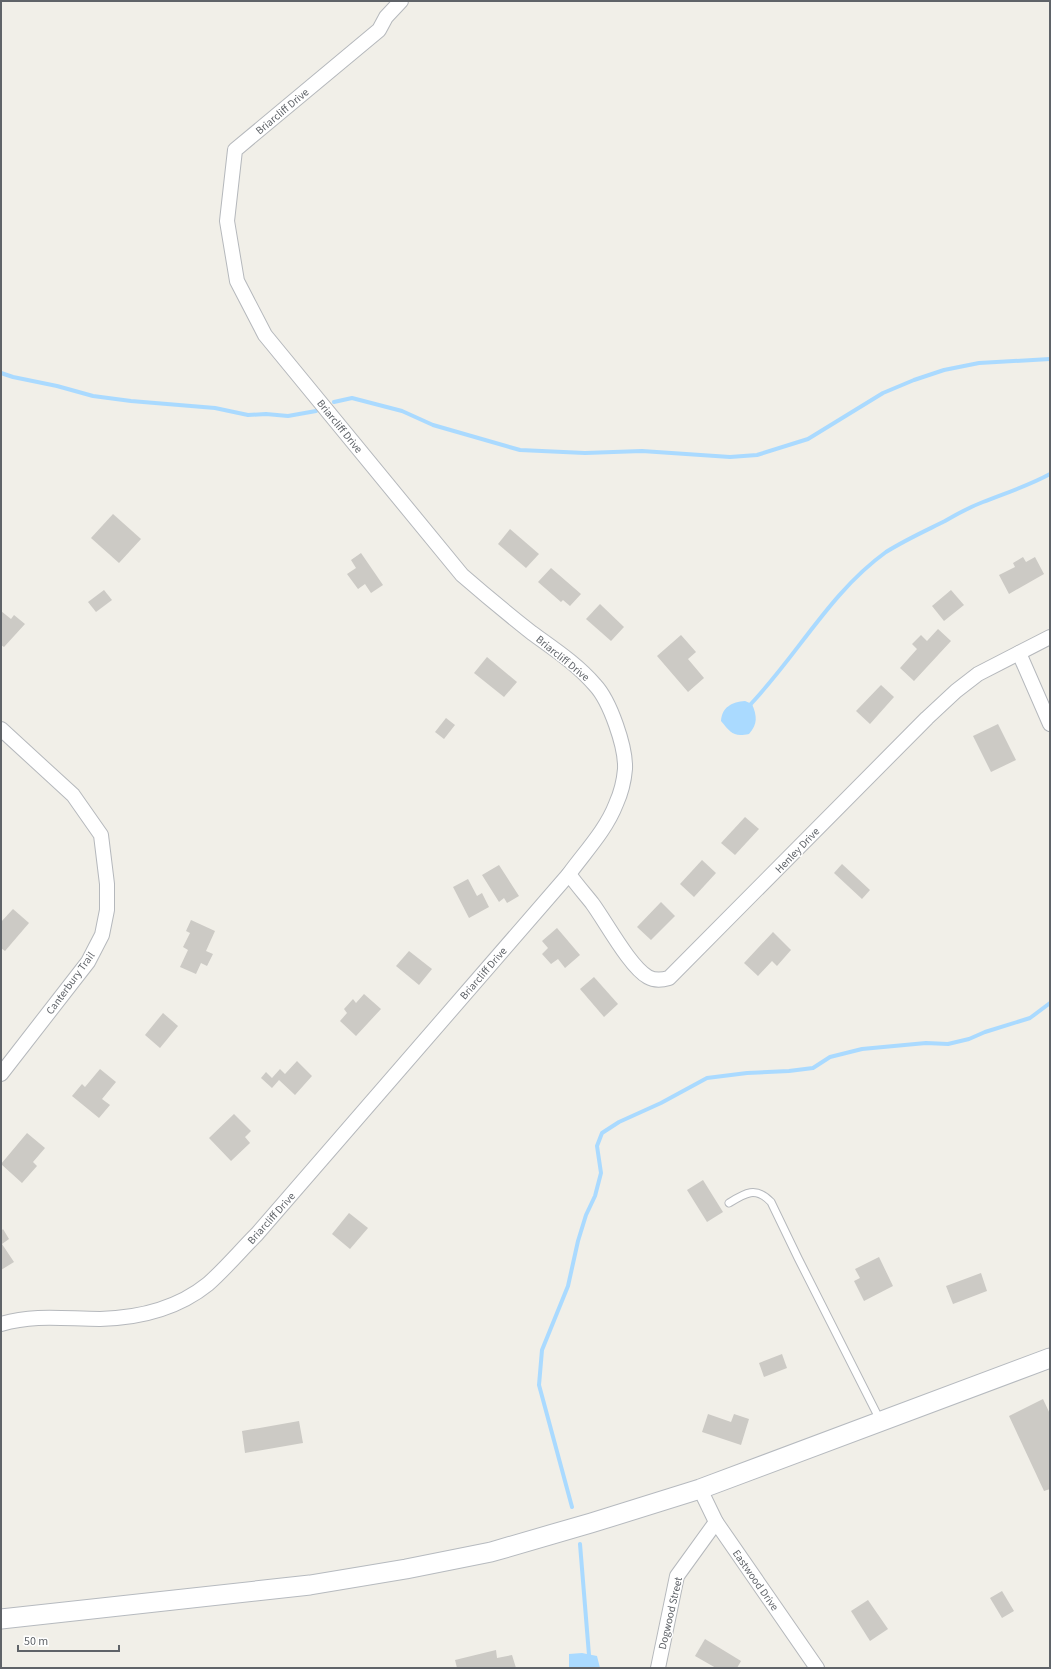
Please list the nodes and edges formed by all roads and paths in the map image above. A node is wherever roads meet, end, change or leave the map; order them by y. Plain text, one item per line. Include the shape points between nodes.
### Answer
1 (401, 1) edge
2 (1050, 638) edge
3 (1019, 653) junction
4 (1050, 724) edge
5 (4, 736) edge
6 (568, 874) junction
7 (1, 1074) edge
8 (729, 1203) dead end
9 (1, 1324) edge
10 (1049, 1360) edge
11 (881, 1422) junction
12 (700, 1489) junction
13 (716, 1522) junction
14 (1, 1619) edge
15 (658, 1668) edge
16 (817, 1668) edge

1 - 6 street, Briarcliff Drive via 386,17 379,30 235,150 227,221 236,281 265,335 462,575 492,603 577,667 596,686 611,711 620,737 625,767 622,787 616,806 600,833
2 - 3 street, Henley Drive
3 - 4 street
3 - 6 street, Henley Drive via 978,674 933,712 669,978 650,979 641,973 592,903
5 - 7 street, Canterbury Trail via 73,795 101,835 107,884 107,910 102,935 88,962
6 - 9 street, Briarcliff Drive via 257,1234 207,1284 165,1309 140,1316 101,1319 40,1317
8 - 11 lane via 742,1195 754,1192 764,1195 771,1202
10 - 11 main road
11 - 12 main road
12 - 13 street, Eastwood Drive
12 - 14 main road via 491,1552 406,1569 310,1585
13 - 15 street, Dogwood Street via 677,1576
13 - 16 street, Eastwood Drive

